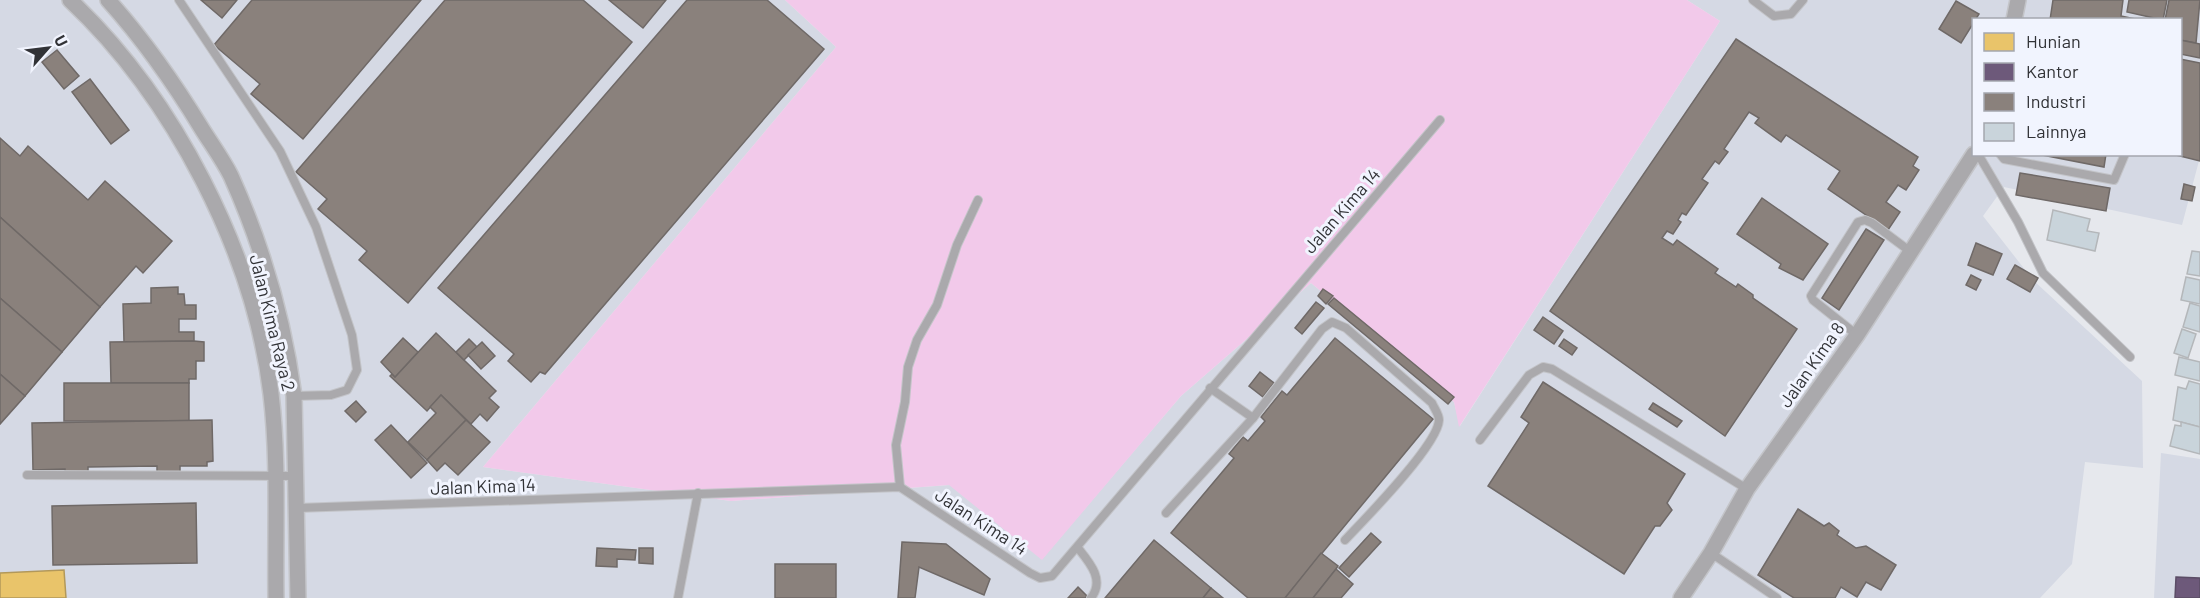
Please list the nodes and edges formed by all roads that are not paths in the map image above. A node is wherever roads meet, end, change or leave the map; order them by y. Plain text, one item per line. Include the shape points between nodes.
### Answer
1 (70, 0) edge
2 (108, 0) edge
3 (179, 0) edge
4 (1753, 0) edge
5 (1803, 0) edge
6 (2018, 0) edge
7 (2014, 18) edge
8 (1440, 120) dead end
9 (1975, 156) edge
10 (1977, 156) edge
11 (2002, 156) edge
12 (2124, 156) edge
13 (978, 200) dead end
14 (1911, 252) junction
15 (1857, 335) junction
16 (2130, 357) dead end
17 (1210, 388) junction
18 (294, 396) junction
19 (1253, 418) junction
20 (1480, 440) dead end
21 (27, 475) dead end
22 (297, 476) junction
23 (274, 477) junction
24 (900, 487) junction
25 (1747, 489) junction
26 (698, 493) junction
27 (297, 508) junction
28 (1166, 513) dead end
29 (1346, 540) dead end
30 (1078, 548) junction
31 (1711, 553) junction
32 (276, 598) edge
33 (298, 598) edge
34 (678, 598) edge
35 (1091, 598) edge
36 (1681, 598) edge
37 (1777, 598) edge

1 - 23 street, Jalan Kima Raya 2 via 128,65 190,154 223,218 247,288 267,372
2 - 18 street, Jalan Kima Raya 2 via 177,88 230,174 256,236
3 - 18 lane via 280,151 316,227 352,335 357,370 347,390 331,395
4 - 5 lane via 1774,16 1791,14
6 - 7 street
8 - 17 lane, Jalan Kima 14
9 - 14 street, Jalan Kima 8
10 - 16 lane via 2043,273
11 - 12 lane via 2114,180
13 - 24 lane via 957,245 937,305 916,340 908,367 896,445
14 - 15 street, Jalan Kima 8
14 - 15 lane via 1865,220 1858,222 1811,296
15 - 25 street, Jalan Kima 8
17 - 19 lane
17 - 30 lane, Jalan Kima 14
18 - 22 street, Jalan Kima Raya 2
19 - 28 lane
19 - 29 lane via 1322,329 1332,322 1346,328 1432,403 1439,418 1437,428 1403,478
20 - 25 lane via 1529,375 1543,367
21 - 23 lane
22 - 23 lane
22 - 27 street, Jalan Kima Raya 2
23 - 32 street, Jalan Kima Raya 2
24 - 26 lane, Jalan Kima 14
24 - 30 lane, Jalan Kima 14 via 1040,578 1052,576
25 - 31 street, Jalan Kima 8
26 - 27 lane, Jalan Kima 14
26 - 34 lane
27 - 33 street, Jalan Kima Raya 2
30 - 35 lane via 1094,568 1097,581
31 - 36 street, Jalan Kima 8
31 - 37 lane

